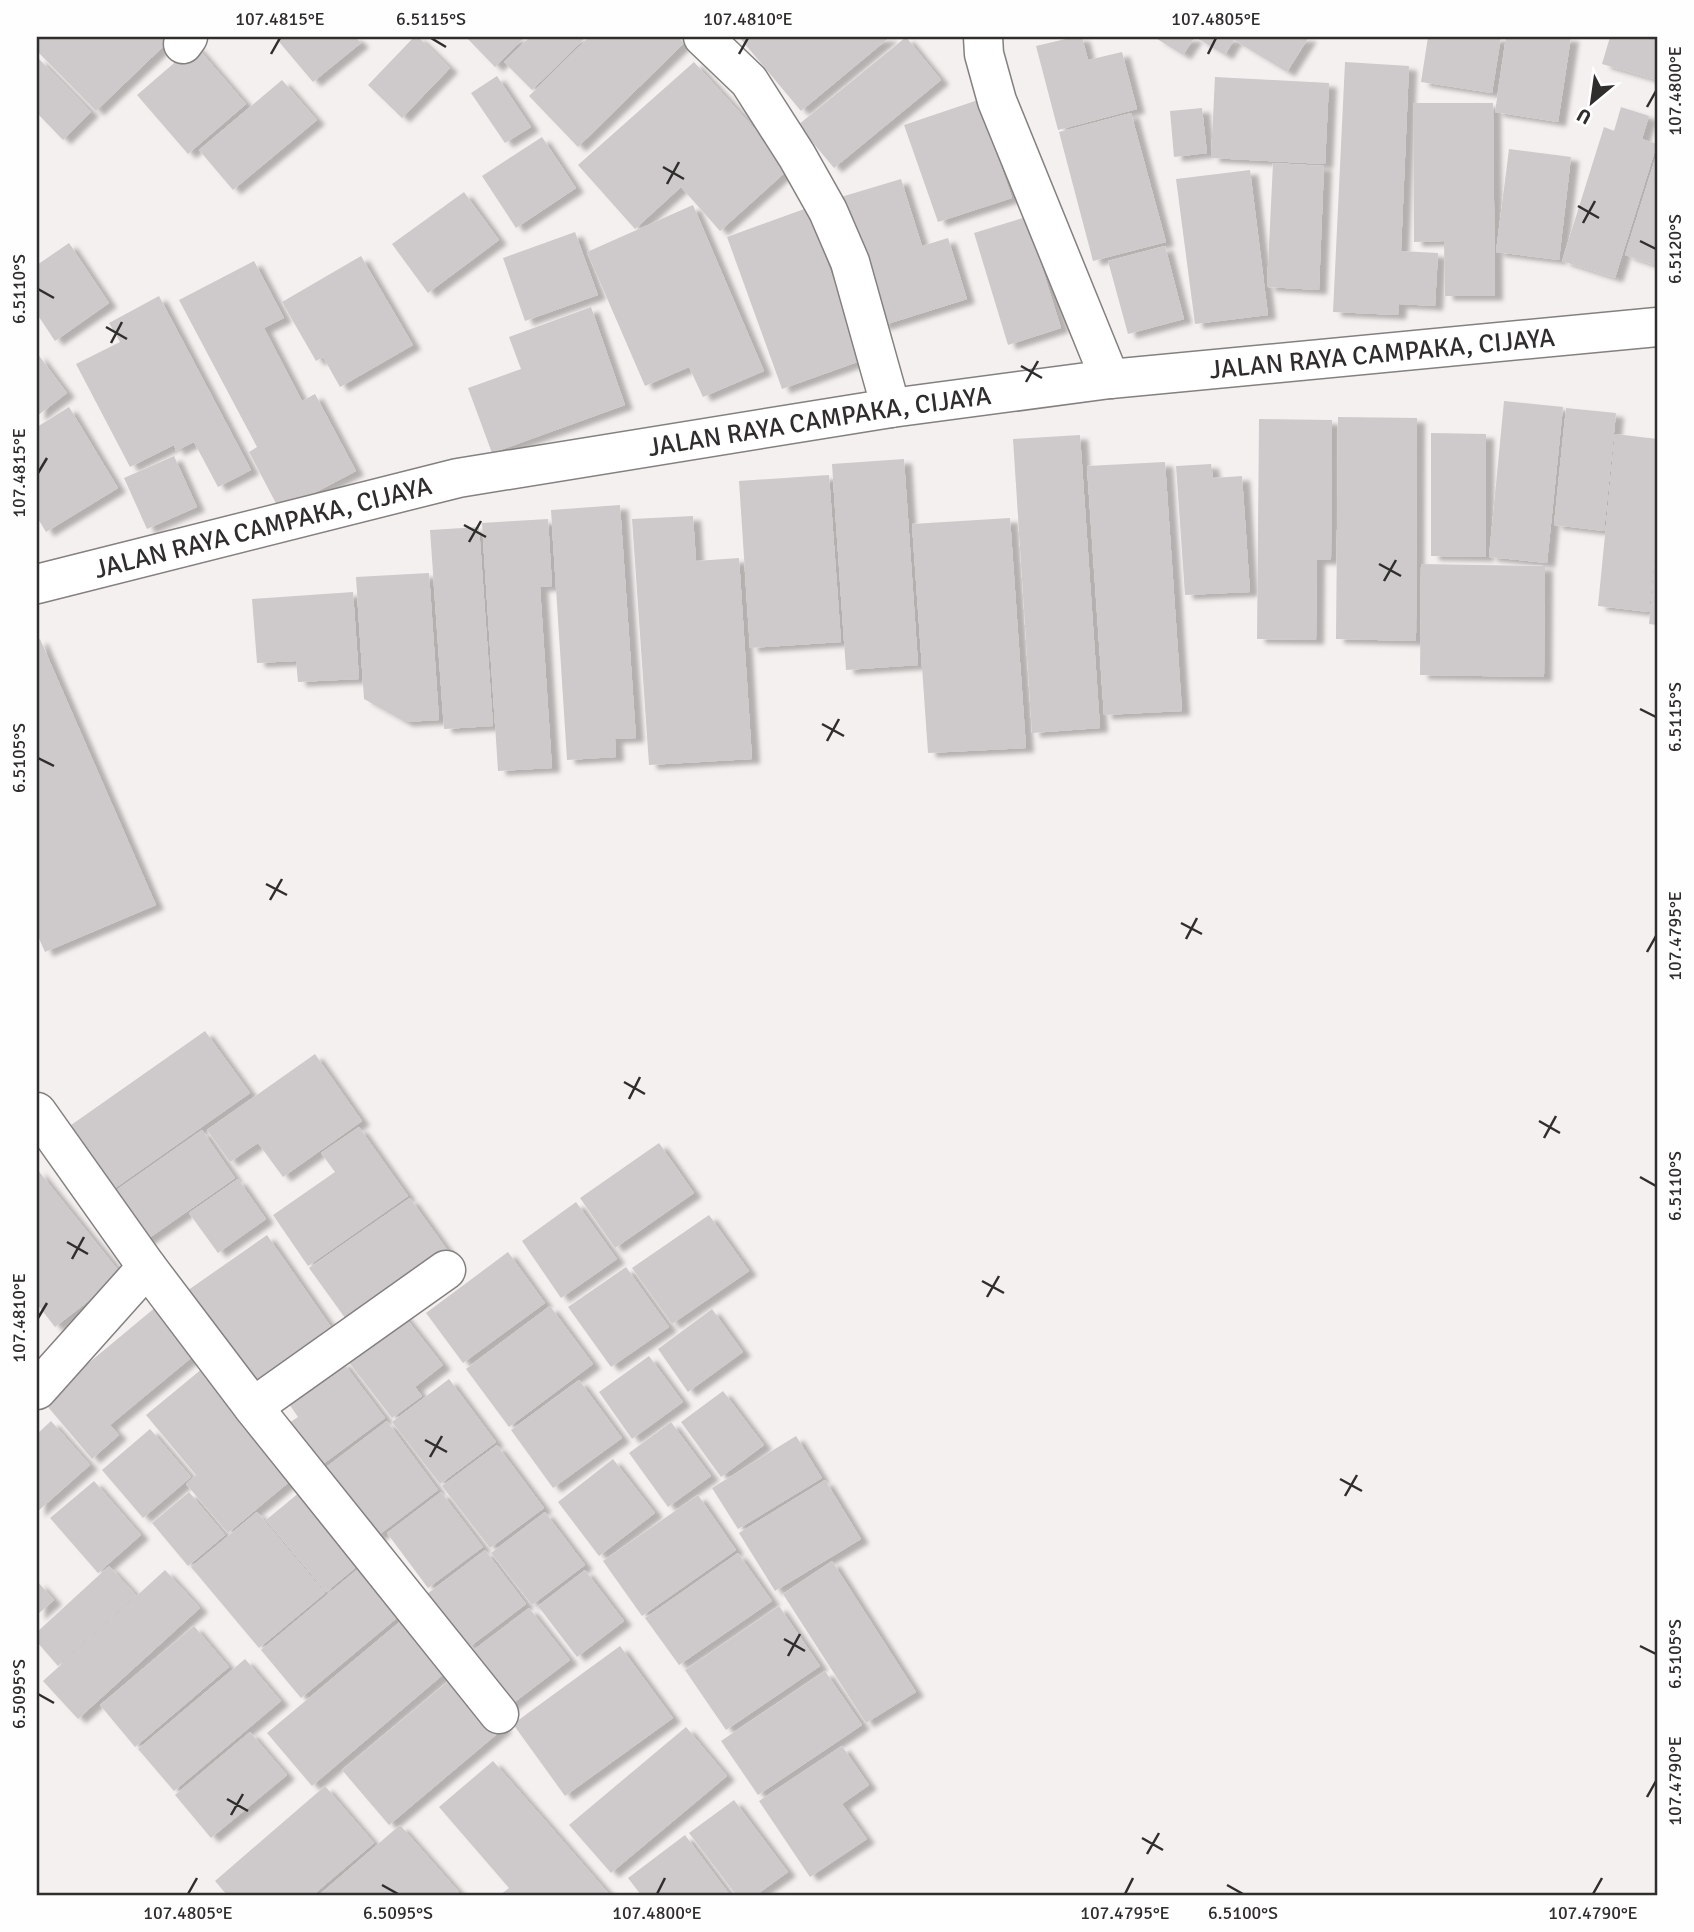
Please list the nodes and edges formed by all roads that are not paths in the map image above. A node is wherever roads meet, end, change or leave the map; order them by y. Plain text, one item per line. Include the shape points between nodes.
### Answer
1 (703, 37) edge
2 (983, 37) edge
3 (1657, 327) edge
4 (1110, 379) junction
5 (891, 408) junction
6 (37, 584) edge
7 (37, 1112) edge
8 (146, 1267) junction
9 (446, 1270) dead end
10 (37, 1390) edge
11 (253, 1407) junction
12 (499, 1713) dead end

1 - 5 street via 749,81 828,211 850,262
2 - 4 street via 997,101
3 - 4 street, JALAN RAYA CAMPAKA, CIJAYA
4 - 5 street, JALAN RAYA CAMPAKA, CIJAYA
5 - 6 street, JALAN RAYA CAMPAKA, CIJAYA via 458,478
7 - 8 street
8 - 10 street
8 - 11 street
9 - 11 street
11 - 12 street

